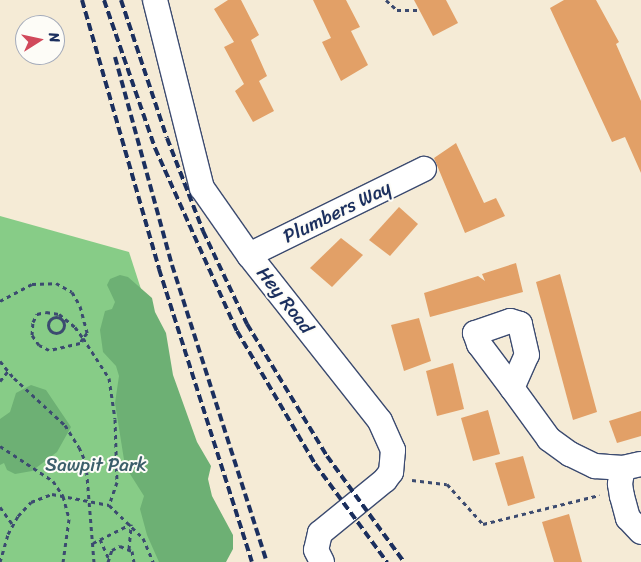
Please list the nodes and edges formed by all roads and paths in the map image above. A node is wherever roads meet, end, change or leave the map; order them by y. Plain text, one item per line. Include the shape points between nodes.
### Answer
1 (155, 0) edge
2 (386, 0) edge
3 (419, 10) dead end
4 (424, 169) dead end
5 (250, 256) junction
6 (0, 301) edge
7 (61, 318) junction
8 (84, 338) junction
9 (0, 361) edge
10 (8, 371) junction
11 (0, 381) edge
12 (512, 388) junction
13 (0, 446) edge
14 (391, 472) junction
15 (628, 473) edge
16 (63, 496) junction
17 (109, 505) junction
18 (0, 506) edge
19 (131, 524) junction
20 (13, 525) junction
21 (641, 532) edge
22 (100, 539) junction
23 (92, 543) junction
24 (129, 549) junction
25 (108, 560) edge
26 (0, 562) edge
27 (63, 562) edge
28 (94, 562) edge
29 (134, 562) edge
30 (153, 562) edge
31 (322, 562) edge

1 - 5 street, Hey Road via 202,188
2 - 3 path via 397,10
4 - 5 street, Plumbers Way
5 - 14 street, Hey Road via 380,421 393,450
6 - 8 path via 32,284 56,283 72,292 80,306 87,333
7 - 7 path via 49,321 50,331 62,331
7 - 8 path
7 - 8 path via 46,312 37,314 32,335 39,345 49,350 80,343
8 - 17 path via 109,378 117,482
9 - 10 path
10 - 11 path
10 - 23 path via 59,417 79,447 86,463
12 - 12 street via 479,344 475,333 481,329 510,322 520,324 527,355
12 - 15 street via 549,439 595,466
13 - 16 path via 46,476
14 - 15 path via 404,479 447,484 483,524
14 - 31 street via 320,533 316,550
15 - 21 street via 628,518
16 - 17 path
16 - 20 path via 52,494 30,502
16 - 27 path via 69,519
17 - 19 path
18 - 20 path
19 - 22 path
19 - 24 path
19 - 30 path via 144,538
20 - 26 path
22 - 23 path
22 - 25 path
23 - 28 path
24 - 25 path via 116,547
24 - 29 path

